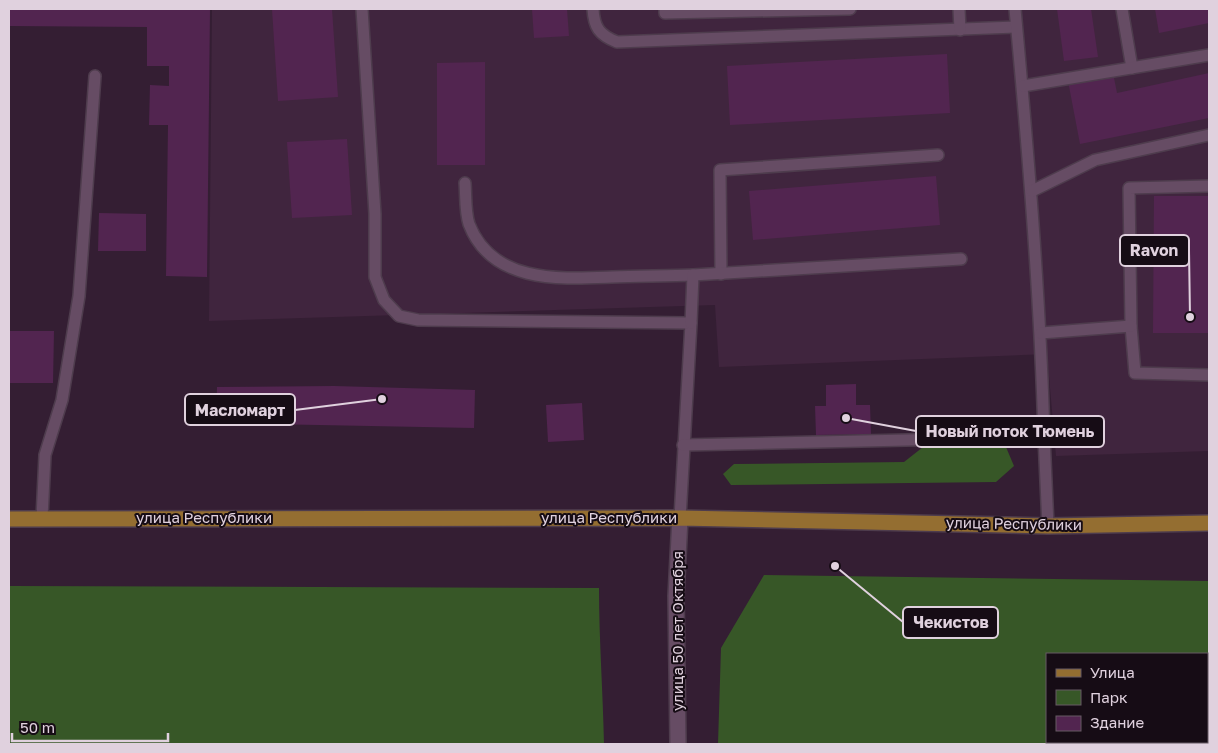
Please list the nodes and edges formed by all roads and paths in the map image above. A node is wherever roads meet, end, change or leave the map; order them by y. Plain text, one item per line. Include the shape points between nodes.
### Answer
1 (362, 9) edge
2 (593, 9) edge
3 (665, 9) edge
4 (850, 9) edge
5 (959, 9) edge
6 (1015, 9) edge
7 (1122, 9) edge
8 (783, 10) edge
9 (1016, 27) junction
10 (960, 30) junction
11 (1209, 55) edge
12 (1132, 68) junction
13 (95, 76) dead end
14 (1023, 86) junction
15 (1209, 135) edge
16 (938, 155) dead end
17 (465, 182) dead end
18 (1209, 186) edge
19 (1032, 191) junction
20 (961, 259) dead end
21 (721, 274) junction
22 (692, 275) junction
23 (690, 323) junction
24 (1131, 326) junction
25 (1041, 333) junction
26 (1209, 375) edge
27 (1044, 437) junction
28 (683, 445) junction
29 (42, 518) junction
30 (680, 518) junction
31 (9, 519) edge
32 (1209, 523) edge
33 (1048, 526) junction
34 (678, 744) edge

1 - 23 lane via 375,214 375,278 384,300 399,316 418,320
2 - 10 lane via 594,24 599,32 617,42
3 - 8 lane via 665,14
4 - 8 lane
5 - 10 lane
6 - 9 lane
7 - 12 lane
9 - 10 lane
9 - 14 lane
11 - 12 lane
12 - 14 lane
13 - 29 lane via 79,296 62,400 45,456
14 - 19 lane
15 - 19 lane via 1095,160
16 - 21 lane via 720,170
17 - 22 lane via 469,223 477,240 493,256 517,271 556,279
18 - 24 lane via 1129,188
19 - 25 lane
20 - 21 lane
21 - 22 lane
22 - 23 lane
23 - 28 lane
24 - 25 lane
24 - 26 lane via 1135,373
25 - 27 lane
27 - 28 lane
27 - 33 lane
28 - 30 lane
29 - 30 main road, улица Республики
29 - 31 main road, улица Республики
30 - 33 main road, улица Республики
30 - 34 main road, улица 50 лет Октября via 676,596
32 - 33 main road, улица Республики

